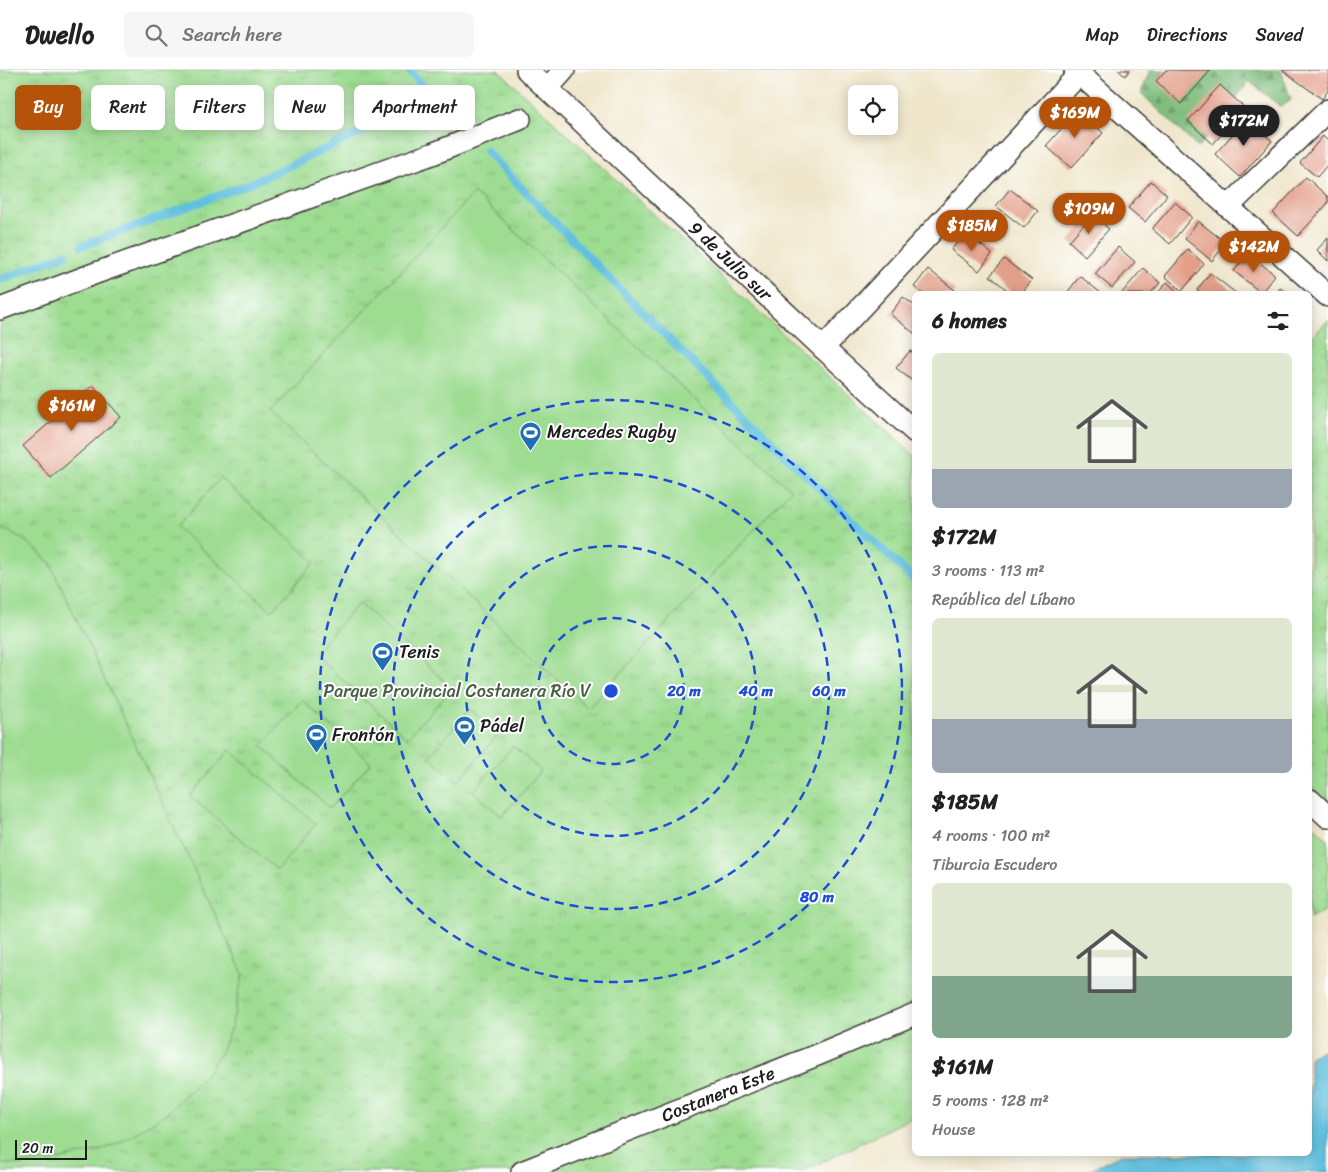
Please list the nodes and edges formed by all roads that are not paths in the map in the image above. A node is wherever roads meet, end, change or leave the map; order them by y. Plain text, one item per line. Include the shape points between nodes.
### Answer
1 (527, 70) edge
2 (564, 70) edge
3 (1077, 72) edge
4 (548, 88) junction
5 (1328, 110) edge
6 (520, 118) dead end
7 (1228, 207) junction
8 (1328, 296) edge
9 (0, 309) edge
10 (823, 348) junction
11 (912, 429) edge
12 (1312, 802) edge
13 (1328, 817) edge
14 (912, 1015) edge
15 (522, 1172) edge

1 - 4 street
2 - 4 street
3 - 7 street
3 - 10 street
4 - 10 street, 9 de Julio sur
5 - 7 street
6 - 9 street via 432,154
7 - 8 street
10 - 11 street, 9 de Julio sur
12 - 13 street
14 - 15 street, Costanera Este

